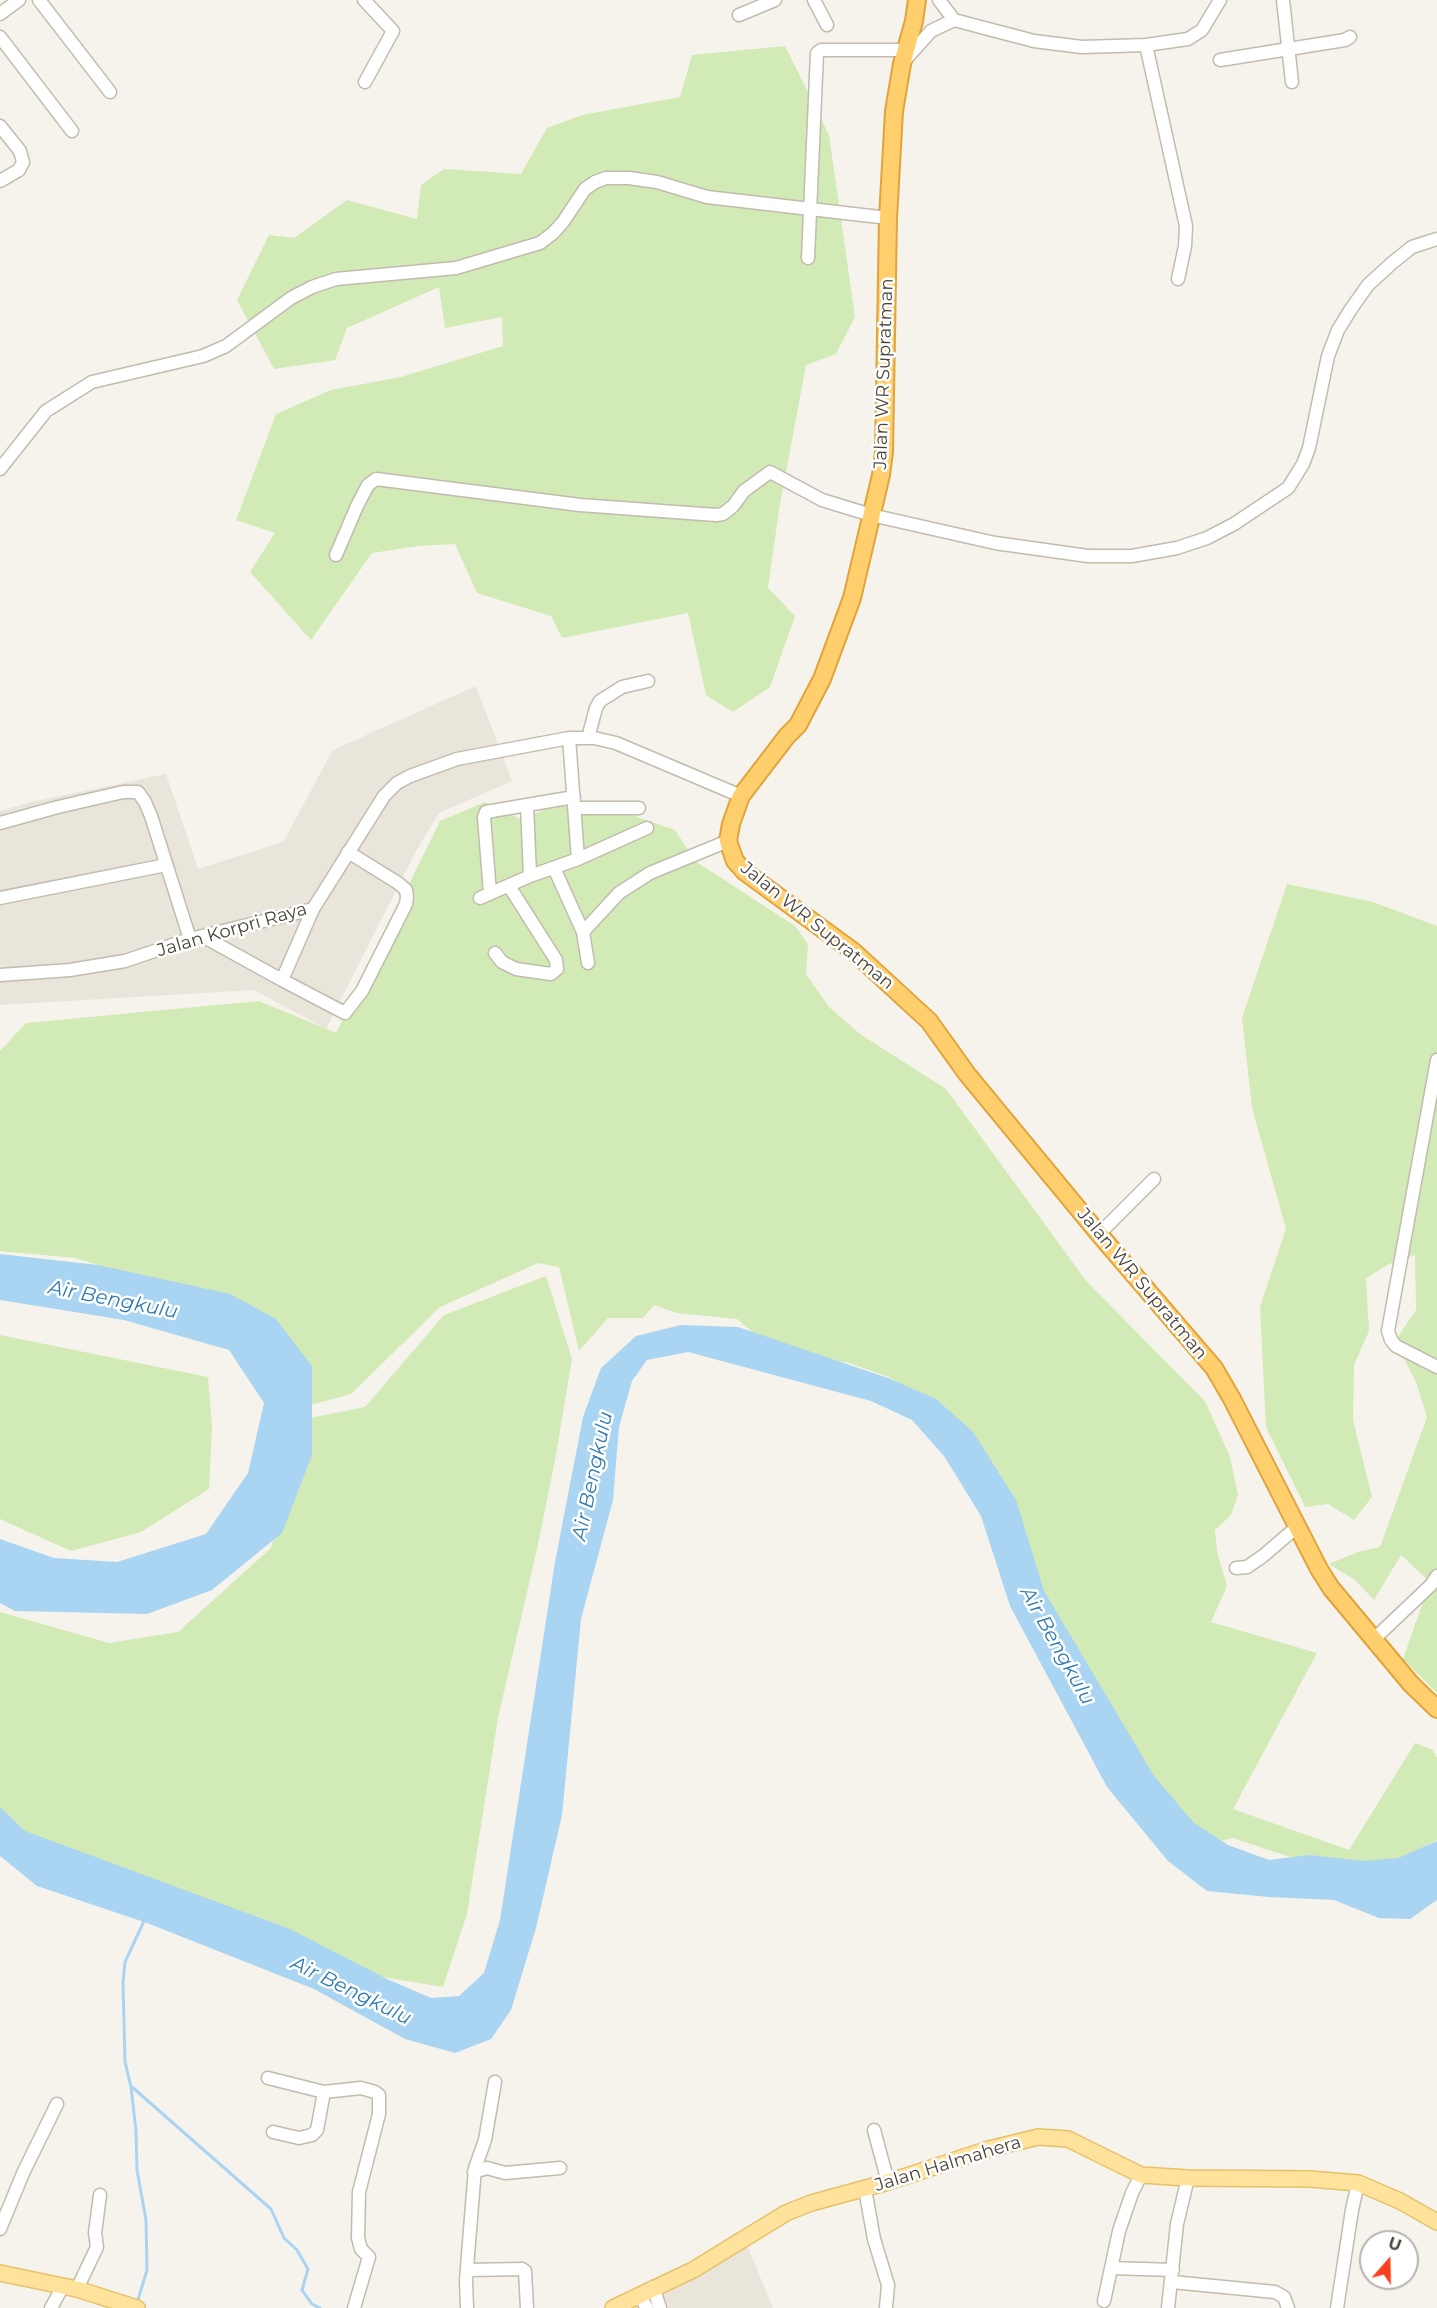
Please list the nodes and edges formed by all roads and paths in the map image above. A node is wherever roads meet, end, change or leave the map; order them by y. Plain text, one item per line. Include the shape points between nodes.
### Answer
1 (20, 0) edge
2 (39, 0) edge
3 (364, 0) edge
4 (774, 0) edge
5 (814, 0) edge
6 (917, 0) edge
7 (939, 0) edge
8 (1220, 0) edge
9 (1283, 0) edge
10 (0, 14) edge
11 (739, 15) dead end
12 (954, 20) junction
13 (827, 25) dead end
14 (0, 37) edge
15 (1350, 37) dead end
16 (1146, 45) junction
17 (1288, 49) junction
18 (904, 57) junction
19 (1220, 60) dead end
20 (365, 82) dead end
21 (1292, 82) dead end
22 (110, 92) dead end
23 (0, 126) edge
24 (72, 131) dead end
25 (0, 181) edge
26 (809, 209) junction
27 (888, 218) junction
28 (1437, 239) edge
29 (808, 258) dead end
30 (1178, 279) dead end
31 (0, 469) edge
32 (871, 515) junction
33 (336, 555) dead end
34 (648, 681) dead end
35 (569, 738) junction
36 (588, 738) junction
37 (741, 796) junction
38 (574, 803) junction
39 (527, 805) junction
40 (639, 808) dead end
41 (0, 823) edge
42 (647, 828) dead end
43 (728, 841) junction
44 (348, 852) junction
45 (578, 859) junction
46 (166, 865) junction
47 (554, 867) junction
48 (530, 876) junction
49 (509, 886) junction
50 (0, 898) edge
51 (313, 909) junction
52 (583, 932) junction
53 (204, 937) junction
54 (190, 939) junction
55 (495, 953) dead end
56 (588, 963) dead end
57 (0, 975) edge
58 (282, 980) junction
59 (1437, 1060) edge
60 (1154, 1179) dead end
61 (1099, 1234) junction
62 (1437, 1367) edge
63 (1298, 1526) junction
64 (1236, 1568) dead end
65 (1437, 1576) edge
66 (1373, 1640) junction
67 (1437, 1709) edge
68 (268, 2078) dead end
69 (495, 2082) dead end
70 (324, 2092) junction
71 (57, 2104) dead end
72 (874, 2130) dead end
73 (273, 2132) dead end
74 (560, 2168) dead end
75 (474, 2172) junction
76 (1141, 2175) junction
77 (1188, 2178) junction
78 (888, 2182) junction
79 (1358, 2183) junction
80 (865, 2189) junction
81 (100, 2195) dead end
82 (1437, 2222) edge
83 (0, 2229) edge
84 (1111, 2268) junction
85 (467, 2270) junction
86 (0, 2274) edge
87 (1172, 2276) junction
88 (653, 2287) junction
89 (70, 2288) junction
90 (639, 2295) junction
91 (1104, 2301) dead end
92 (51, 2308) edge
93 (138, 2308) edge
94 (354, 2308) edge
95 (467, 2308) edge
96 (527, 2308) edge
97 (613, 2308) edge
98 (647, 2308) edge
99 (660, 2308) edge
100 (886, 2308) edge
101 (1168, 2308) edge
102 (1288, 2308) edge
103 (1336, 2308) edge

1 - 10 street
2 - 22 street
3 - 20 street via 393,31
4 - 11 street
5 - 13 street
6 - 18 highway, Jalan WR Supratman
7 - 12 street
8 - 16 street via 1196,35
9 - 17 street
12 - 16 street via 1059,45
12 - 18 street via 931,31
14 - 24 street
15 - 17 street
16 - 30 street via 1186,226
17 - 19 street
17 - 21 street
18 - 26 street via 818,51
18 - 27 highway, Jalan WR Supratman via 894,111
23 - 25 street via 20,151 23,162 19,170
26 - 27 street
26 - 29 street
26 - 31 street via 707,197 657,182 606,178 585,189 553,233 540,243 456,268 336,279 291,298 226,346 203,356 92,382 46,411
27 - 32 highway, Jalan WR Supratman via 884,452
28 - 32 street via 1412,246 1368,285 1338,330 1328,356 1309,448 1288,488 1207,538 1132,556 1088,556 995,543
32 - 33 street via 822,500 770,472 744,491 723,514 716,515 580,506 376,479 370,482 357,506
32 - 37 highway, Jalan WR Supratman via 852,598 822,680 798,725
34 - 36 street via 622,687 600,701
35 - 36 street, Jalan Korpri Raya
35 - 38 street
35 - 44 street, Jalan Korpri Raya via 457,759 404,779 384,796
36 - 37 street, Jalan Korpri Raya via 616,743
37 - 43 highway, Jalan WR Supratman
38 - 39 street
38 - 40 street
38 - 45 street
39 - 48 street
39 - 49 street via 484,813 485,896
41 - 46 street via 112,794 138,792 151,816
42 - 45 street
43 - 52 street via 650,873 619,893
43 - 61 highway, Jalan WR Supratman via 735,861 745,872 854,952 929,1021 967,1074
44 - 51 street, Jalan Korpri Raya
44 - 58 street via 398,883 407,897 362,991 345,1013
45 - 47 street
46 - 50 street
46 - 54 street
47 - 48 street
47 - 52 street
48 - 49 street
49 - 55 street via 556,960 557,969 551,974 516,969
51 - 53 street, Jalan Korpri Raya
51 - 58 street
52 - 56 street
53 - 54 street, Jalan Korpri Raya
53 - 58 street
54 - 57 street, Jalan Korpri Raya via 125,962 95,968
59 - 62 street via 1388,1331 1396,1346
60 - 61 street
61 - 63 highway, Jalan WR Supratman via 1214,1368
63 - 64 street via 1263,1557 1247,1567
63 - 66 highway, Jalan WR Supratman via 1331,1588
65 - 66 street
66 - 67 highway, Jalan WR Supratman
68 - 70 street
69 - 75 street
70 - 73 street via 317,2130 312,2135 300,2138
70 - 94 street via 360,2088 375,2092 380,2099 359,2192 358,2238 369,2257
71 - 83 street
72 - 78 street
74 - 75 street via 505,2173 487,2168
75 - 85 street
76 - 77 main road, Jalan Halmahera
76 - 78 main road, Jalan Halmahera via 1068,2139 1050,2137 1019,2140
76 - 84 street via 1125,2211
77 - 79 main road, Jalan Halmahera
77 - 87 street via 1177,2224
78 - 80 main road, Jalan Halmahera
79 - 82 main road, Jalan Halmahera
79 - 103 street
80 - 88 main road, Jalan Halmahera via 786,2213 693,2270
80 - 100 street via 888,2285
81 - 89 street via 97,2247
84 - 87 street
84 - 91 street
85 - 95 street
85 - 96 street via 522,2269
86 - 89 main road
87 - 101 street
87 - 102 street via 1275,2292 1284,2297
88 - 90 main road, Jalan Halmahera
88 - 99 street
89 - 92 street
89 - 93 main road
90 - 97 main road, Jalan Halmahera
90 - 98 street

